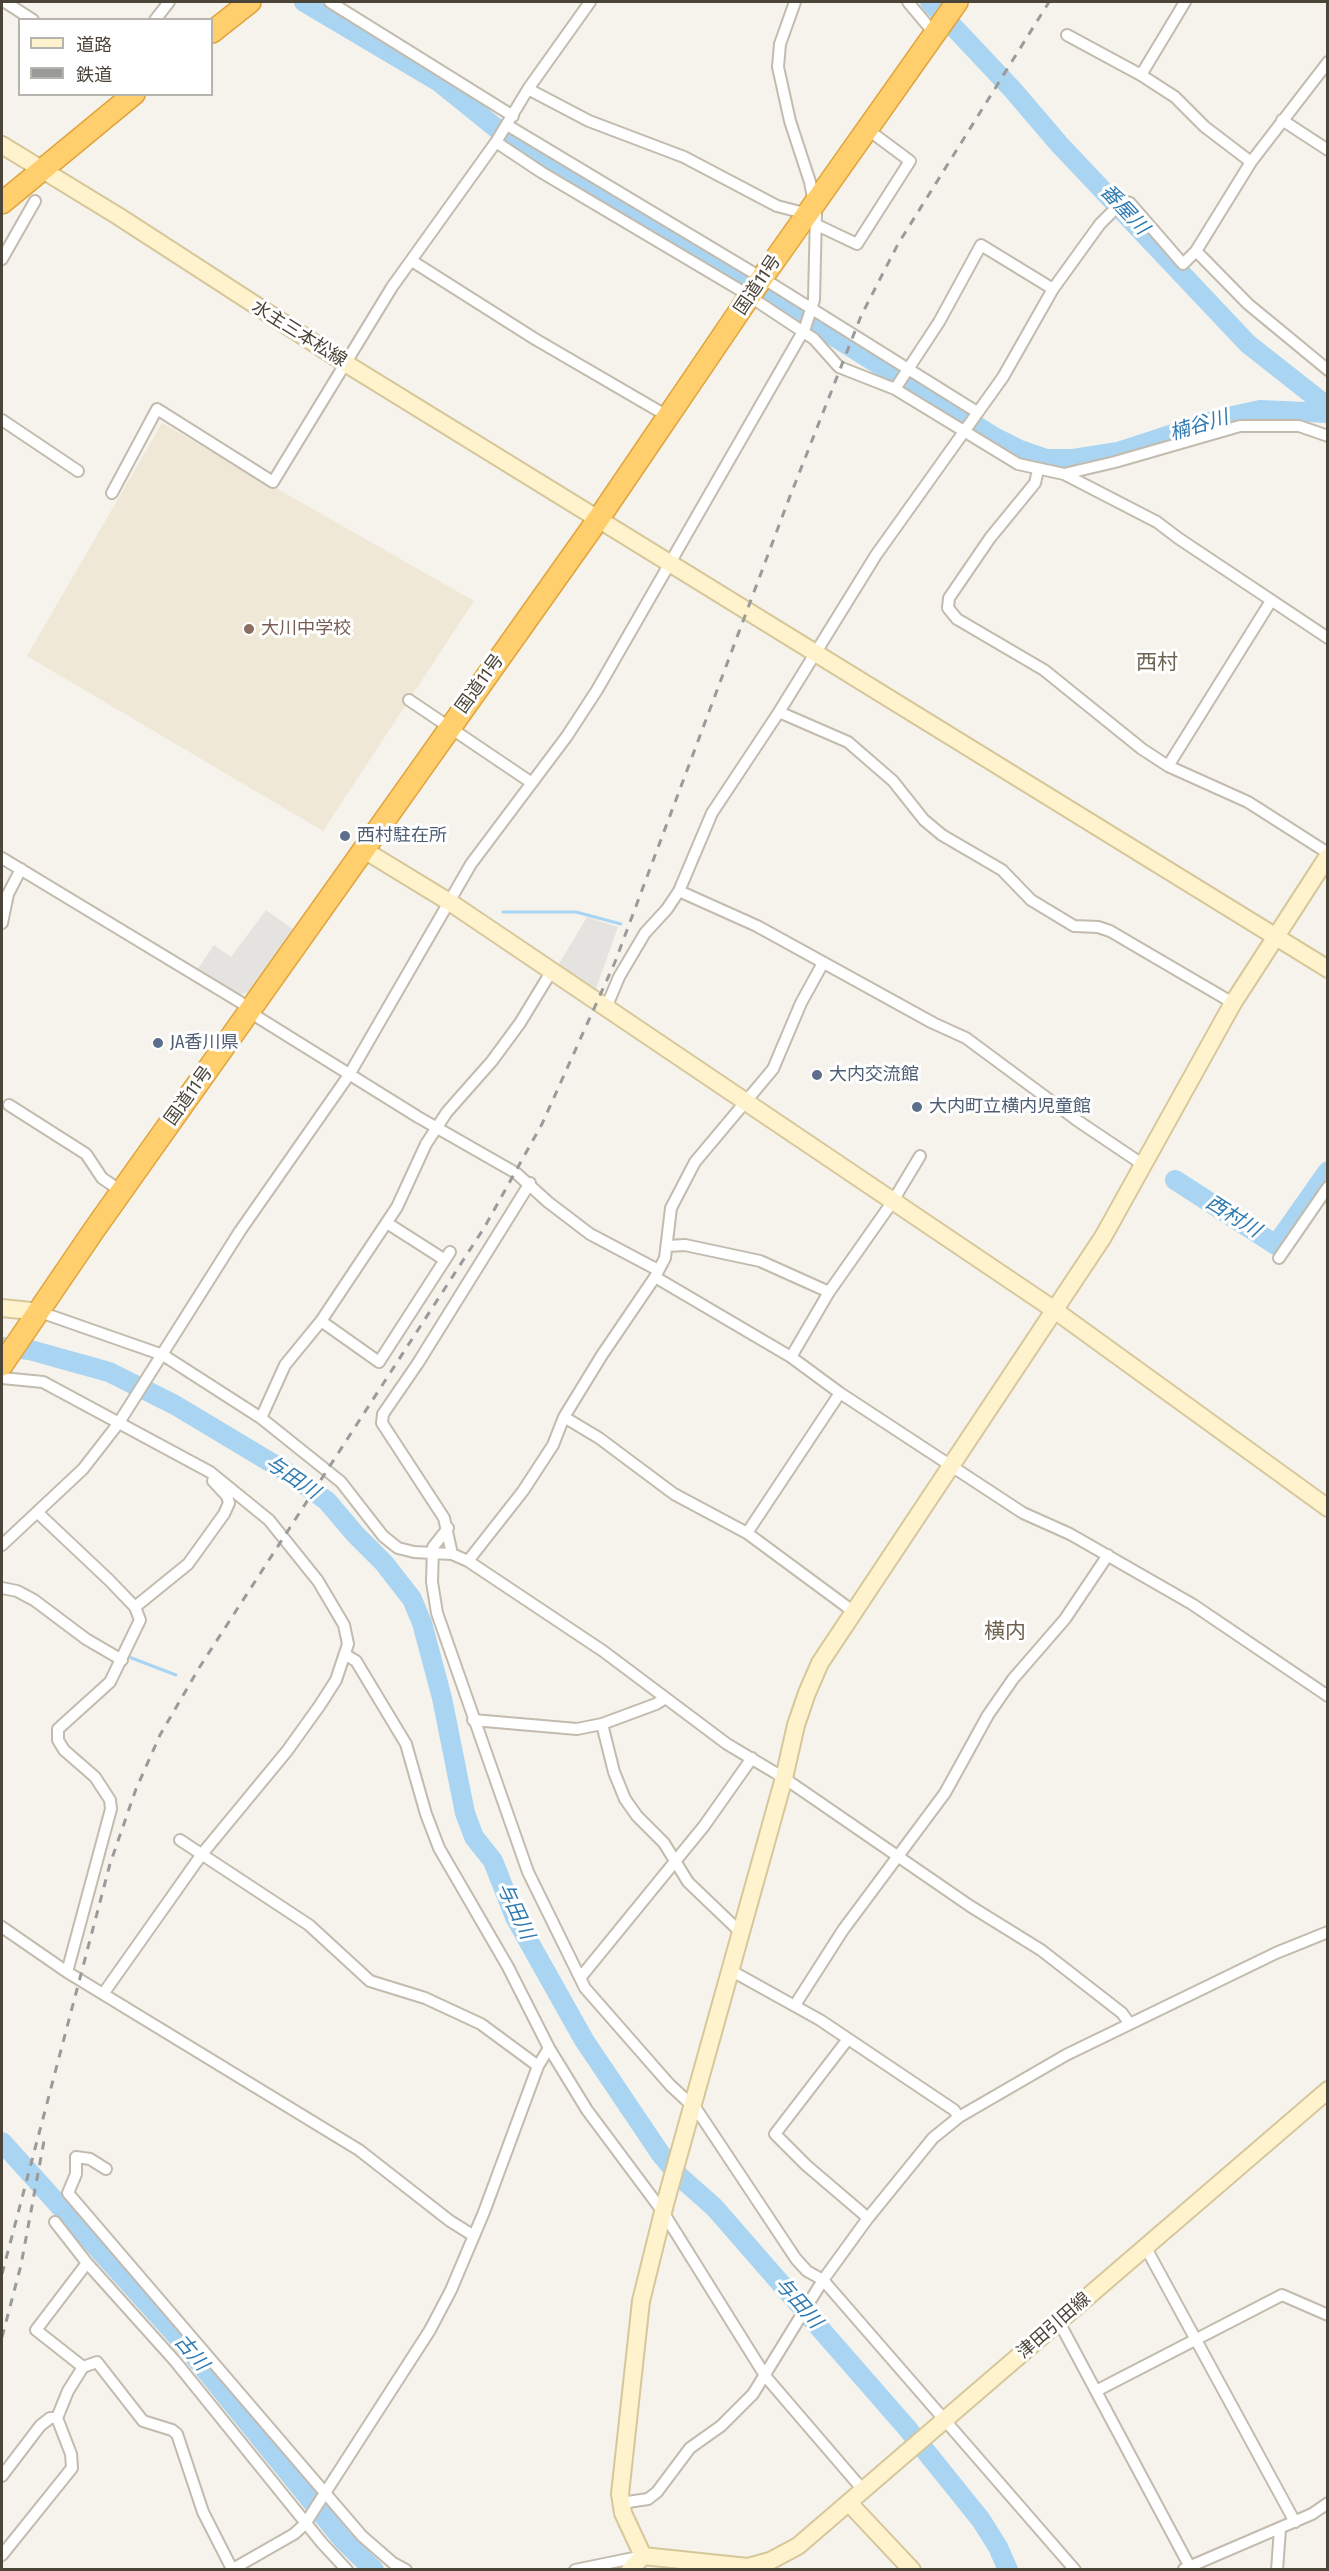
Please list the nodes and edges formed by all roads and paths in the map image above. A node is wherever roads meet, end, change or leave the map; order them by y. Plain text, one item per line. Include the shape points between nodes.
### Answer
1 (4, 2) edge
2 (169, 2) edge
3 (250, 2) edge
4 (330, 2) edge
5 (590, 2) edge
6 (795, 2) edge
7 (908, 2) edge
8 (1185, 2) edge
9 (947, 14) edge
10 (30, 18) edge
11 (157, 18) edge
12 (213, 31) edge
13 (1067, 35) dead end
14 (1328, 62) edge
15 (1141, 75) junction
16 (528, 89) junction
17 (132, 96) edge
18 (1282, 120) junction
19 (508, 123) junction
20 (867, 129) junction
21 (497, 141) junction
22 (2, 145) edge
23 (1328, 150) edge
24 (1251, 162) junction
25 (41, 169) junction
26 (35, 201) dead end
27 (2, 203) edge
28 (816, 214) junction
29 (1196, 251) junction
30 (2, 259) edge
31 (412, 261) junction
32 (755, 287) junction
33 (1053, 289) junction
34 (813, 311) junction
35 (804, 330) junction
36 (345, 363) junction
37 (909, 369) junction
38 (1328, 370) edge
39 (895, 389) junction
40 (976, 412) junction
41 (669, 417) junction
42 (2, 420) edge
43 (963, 432) junction
44 (1328, 436) edge
45 (1038, 470) junction
46 (78, 471) dead end
47 (1064, 474) junction
48 (112, 493) dead end
49 (599, 518) junction
50 (669, 563) junction
51 (1271, 601) junction
52 (1328, 638) edge
53 (817, 652) junction
54 (409, 700) dead end
55 (780, 712) junction
56 (450, 726) junction
57 (1168, 766) junction
58 (532, 783) junction
59 (364, 850) junction
60 (1328, 854) edge
61 (2, 858) edge
62 (21, 869) junction
63 (679, 891) junction
64 (451, 903) junction
65 (2, 923) edge
66 (1276, 935) junction
67 (824, 963) junction
68 (1328, 969) edge
69 (551, 972) junction
70 (1233, 1003) junction
71 (606, 1008) junction
72 (250, 1010) junction
73 (350, 1075) junction
74 (746, 1102) junction
75 (9, 1106) dead end
76 (437, 1127) junction
77 (920, 1156) dead end
78 (1145, 1166) junction
79 (530, 1183) junction
80 (1328, 1187) edge
81 (121, 1191) junction
82 (893, 1201) junction
83 (387, 1223) junction
84 (668, 1246) junction
85 (1279, 1258) dead end
86 (656, 1274) junction
87 (829, 1292) junction
88 (2, 1308) edge
89 (1053, 1309) junction
90 (34, 1319) junction
91 (321, 1321) junction
92 (791, 1357) junction
93 (160, 1359) junction
94 (2, 1365) edge
95 (2, 1378) edge
96 (840, 1393) junction
97 (564, 1418) junction
98 (261, 1419) junction
99 (120, 1421) junction
100 (952, 1464) junction
101 (210, 1472) junction
102 (1328, 1508) edge
103 (38, 1513) junction
104 (448, 1528) junction
105 (747, 1533) junction
106 (2, 1545) edge
107 (434, 1553) junction
108 (452, 1554) junction
109 (1108, 1555) junction
110 (468, 1561) junction
111 (2, 1588) edge
112 (135, 1607) junction
113 (854, 1612) junction
114 (346, 1655) junction
115 (122, 1660) junction
116 (1328, 1696) edge
117 (664, 1699) junction
118 (473, 1720) junction
119 (602, 1724) junction
120 (752, 1758) junction
121 (784, 1778) junction
122 (180, 1840) dead end
123 (202, 1854) junction
124 (896, 1855) junction
125 (674, 1861) junction
126 (2, 1927) edge
127 (741, 1930) junction
128 (1328, 1932) edge
129 (730, 1970) junction
130 (68, 1972) junction
131 (580, 1978) junction
132 (103, 1994) junction
133 (795, 2004) junction
134 (1130, 2024) junction
135 (849, 2040) junction
136 (549, 2048) junction
137 (538, 2066) junction
138 (1328, 2090) edge
139 (693, 2104) junction
140 (959, 2117) junction
141 (106, 2169) dead end
142 (664, 2208) junction
143 (868, 2218) junction
144 (55, 2223) dead end
145 (474, 2236) junction
146 (1146, 2248) junction
147 (87, 2263) junction
148 (821, 2283) junction
149 (1328, 2314) edge
150 (1059, 2322) junction
151 (1196, 2338) junction
152 (83, 2367) junction
153 (768, 2374) junction
154 (1096, 2391) junction
155 (57, 2418) junction
156 (942, 2422) junction
157 (2, 2476) edge
158 (864, 2489) junction
159 (324, 2496) junction
160 (621, 2503) junction
161 (849, 2503) junction
162 (1328, 2503) edge
163 (307, 2521) junction
164 (1295, 2522) junction
165 (1280, 2529) junction
166 (2, 2555) edge
167 (635, 2564) edge
168 (748, 2568) edge
169 (1187, 2568) edge
170 (231, 2569) edge
171 (347, 2570) edge
172 (406, 2570) edge
173 (575, 2570) edge
174 (912, 2570) edge
175 (1075, 2570) edge
176 (1277, 2570) edge

1 - 10 street
2 - 11 street
3 - 12 highway
4 - 19 street
5 - 16 street
6 - 28 street via 780,44 778,67
7 - 9 street
8 - 15 street
9 - 20 highway, 国道11号
13 - 15 street
14 - 18 street
15 - 24 street via 1175,97 1205,127
16 - 19 street
16 - 28 street via 589,121 684,157 777,207
17 - 25 highway
18 - 23 street
18 - 24 street
19 - 21 street
19 - 32 street
20 - 28 highway, 国道11号
20 - 28 street via 910,162 857,244
21 - 31 street
21 - 32 street via 594,202
22 - 25 street, 水主三本松線
24 - 29 street
25 - 27 highway
25 - 36 street, 水主三本松線
26 - 30 street
28 - 32 highway, 国道11号
28 - 34 street
29 - 33 street via 1183,264 1130,203 1123,201
29 - 38 street via 1248,304
31 - 36 street
31 - 41 street
32 - 34 street
32 - 35 street
32 - 41 highway, 国道11号
33 - 37 street via 981,245
33 - 40 street via 1003,377
34 - 35 street
34 - 37 street
35 - 39 street via 839,367
35 - 50 street
36 - 48 street via 273,482 157,409
36 - 49 street, 水主三本松線
37 - 39 street
37 - 40 street
39 - 43 street
40 - 43 street
41 - 49 highway, 国道11号
42 - 46 street
43 - 45 street via 1018,464
43 - 53 street via 876,555
44 - 47 street via 1299,426 1240,426
45 - 47 street
45 - 57 street via 1035,483 990,538 949,598 948,608 957,619 1044,670
47 - 51 street via 1157,522
49 - 50 street, 水主三本松線
49 - 56 highway, 国道11号
50 - 53 street, 水主三本松線
50 - 58 street via 597,690
51 - 52 street
51 - 57 street
53 - 55 street
53 - 66 street, 水主三本松線
54 - 56 street
55 - 63 street via 712,813
55 - 70 street via 848,742 893,781 924,820 1002,870 1031,900 1074,926 1110,931
56 - 58 street
56 - 59 highway, 国道11号
57 - 60 street via 1248,802
58 - 64 street via 471,864
59 - 64 street
59 - 72 highway, 国道11号
60 - 66 street
61 - 62 street
62 - 65 street via 8,894
62 - 72 street
63 - 67 street via 757,926
63 - 71 street via 645,933
64 - 69 street
64 - 73 street via 418,953
66 - 68 street, 水主三本松線
66 - 70 street
67 - 74 street via 801,1004 773,1070
67 - 78 street via 966,1038 1068,1115
69 - 71 street
69 - 76 street via 520,1023
70 - 78 street
71 - 74 street
72 - 73 street
72 - 81 highway, 国道11号
73 - 76 street
73 - 93 street via 240,1231
74 - 82 street
74 - 84 street via 695,1162 671,1208
75 - 81 street via 86,1154 102,1178
76 - 79 street
76 - 83 street
77 - 82 street
78 - 89 street via 1103,1237
79 - 86 street via 590,1234
79 - 104 street via 383,1414 382,1423
80 - 85 street
81 - 90 highway, 国道11号
82 - 87 street
82 - 89 street
83 - 91 street
83 - 91 street via 448,1256 380,1362
84 - 86 street
84 - 87 street via 685,1245 760,1262
86 - 92 street
86 - 97 street
87 - 92 street
88 - 90 street
89 - 100 street
89 - 102 street
90 - 93 street
90 - 94 highway, 国道11号
91 - 98 street via 285,1365
92 - 96 street
93 - 98 street
93 - 99 street
95 - 99 street via 43,1382
96 - 100 street
96 - 105 street
97 - 105 street via 674,1494
97 - 110 street via 524,1491
98 - 107 street via 341,1482 383,1536 398,1548
99 - 101 street
99 - 103 street via 83,1469
100 - 109 street via 1023,1512
100 - 113 street
101 - 112 street via 228,1496 224,1514 188,1564
101 - 114 street via 269,1520 318,1581 344,1625
103 - 106 street
103 - 112 street
104 - 107 street via 433,1547
104 - 108 street
105 - 113 street
107 - 108 street
107 - 118 street via 432,1582 437,1613
108 - 110 street
109 - 116 street via 1192,1604
109 - 124 street via 1065,1619 1007,1688 945,1793
110 - 117 street via 603,1650
111 - 115 street via 33,1600
112 - 115 street via 140,1620
113 - 121 street via 820,1663 796,1725
114 - 123 street via 336,1680 287,1751
114 - 136 street via 356,1661 406,1744 439,1848 508,1967
115 - 130 street via 110,1682 58,1729 58,1740 64,1750 95,1777 110,1800 111,1809
117 - 119 street
117 - 120 street
118 - 119 street via 549,1729
118 - 131 street via 528,1872
119 - 125 street via 625,1799 664,1843
120 - 121 street
120 - 125 street
121 - 124 street
121 - 127 street
122 - 123 street
123 - 132 street
123 - 137 street via 309,1925 370,1981 425,1998 481,2024
124 - 133 street
124 - 134 street via 1041,1950 1122,2013
125 - 127 street via 688,1882
125 - 131 street
126 - 130 street
127 - 129 street
128 - 134 street
129 - 133 street
129 - 139 street
130 - 132 street
131 - 139 street via 670,2085
132 - 145 street via 359,2150
133 - 135 street
134 - 140 street via 1066,2055
135 - 140 street
135 - 143 street via 775,2134
136 - 137 street
136 - 142 street via 587,2110
137 - 145 street
138 - 146 street, 津田引田線
139 - 142 street
139 - 148 street via 796,2259
140 - 143 street via 933,2138
141 - 159 street via 90,2159 76,2157 76,2174 68,2193
142 - 153 street
142 - 160 street via 641,2301
143 - 148 street
144 - 147 street
145 - 159 street via 430,2330
146 - 150 street, 津田引田線
146 - 151 street
147 - 152 street via 36,2330
147 - 163 street via 175,2361
148 - 153 street
148 - 156 street
149 - 151 street via 1282,2295
150 - 154 street
150 - 156 street, 津田引田線
151 - 154 street
151 - 164 street
152 - 155 street
152 - 170 street via 97,2362 143,2421 177,2434 203,2511
153 - 158 street
153 - 160 street via 721,2426 690,2448 657,2492 648,2499
154 - 169 street
155 - 157 street via 40,2426
155 - 166 street via 71,2454 72,2468
156 - 158 street, 津田引田線
156 - 175 street
158 - 161 street, 津田引田線
159 - 163 street
159 - 172 street via 362,2536
160 - 167 street
161 - 168 street, 津田引田線 via 798,2546
161 - 174 street
162 - 164 street
163 - 170 street via 294,2534
163 - 171 street
164 - 165 street
165 - 169 street
165 - 176 street
167 - 168 street
167 - 173 street

